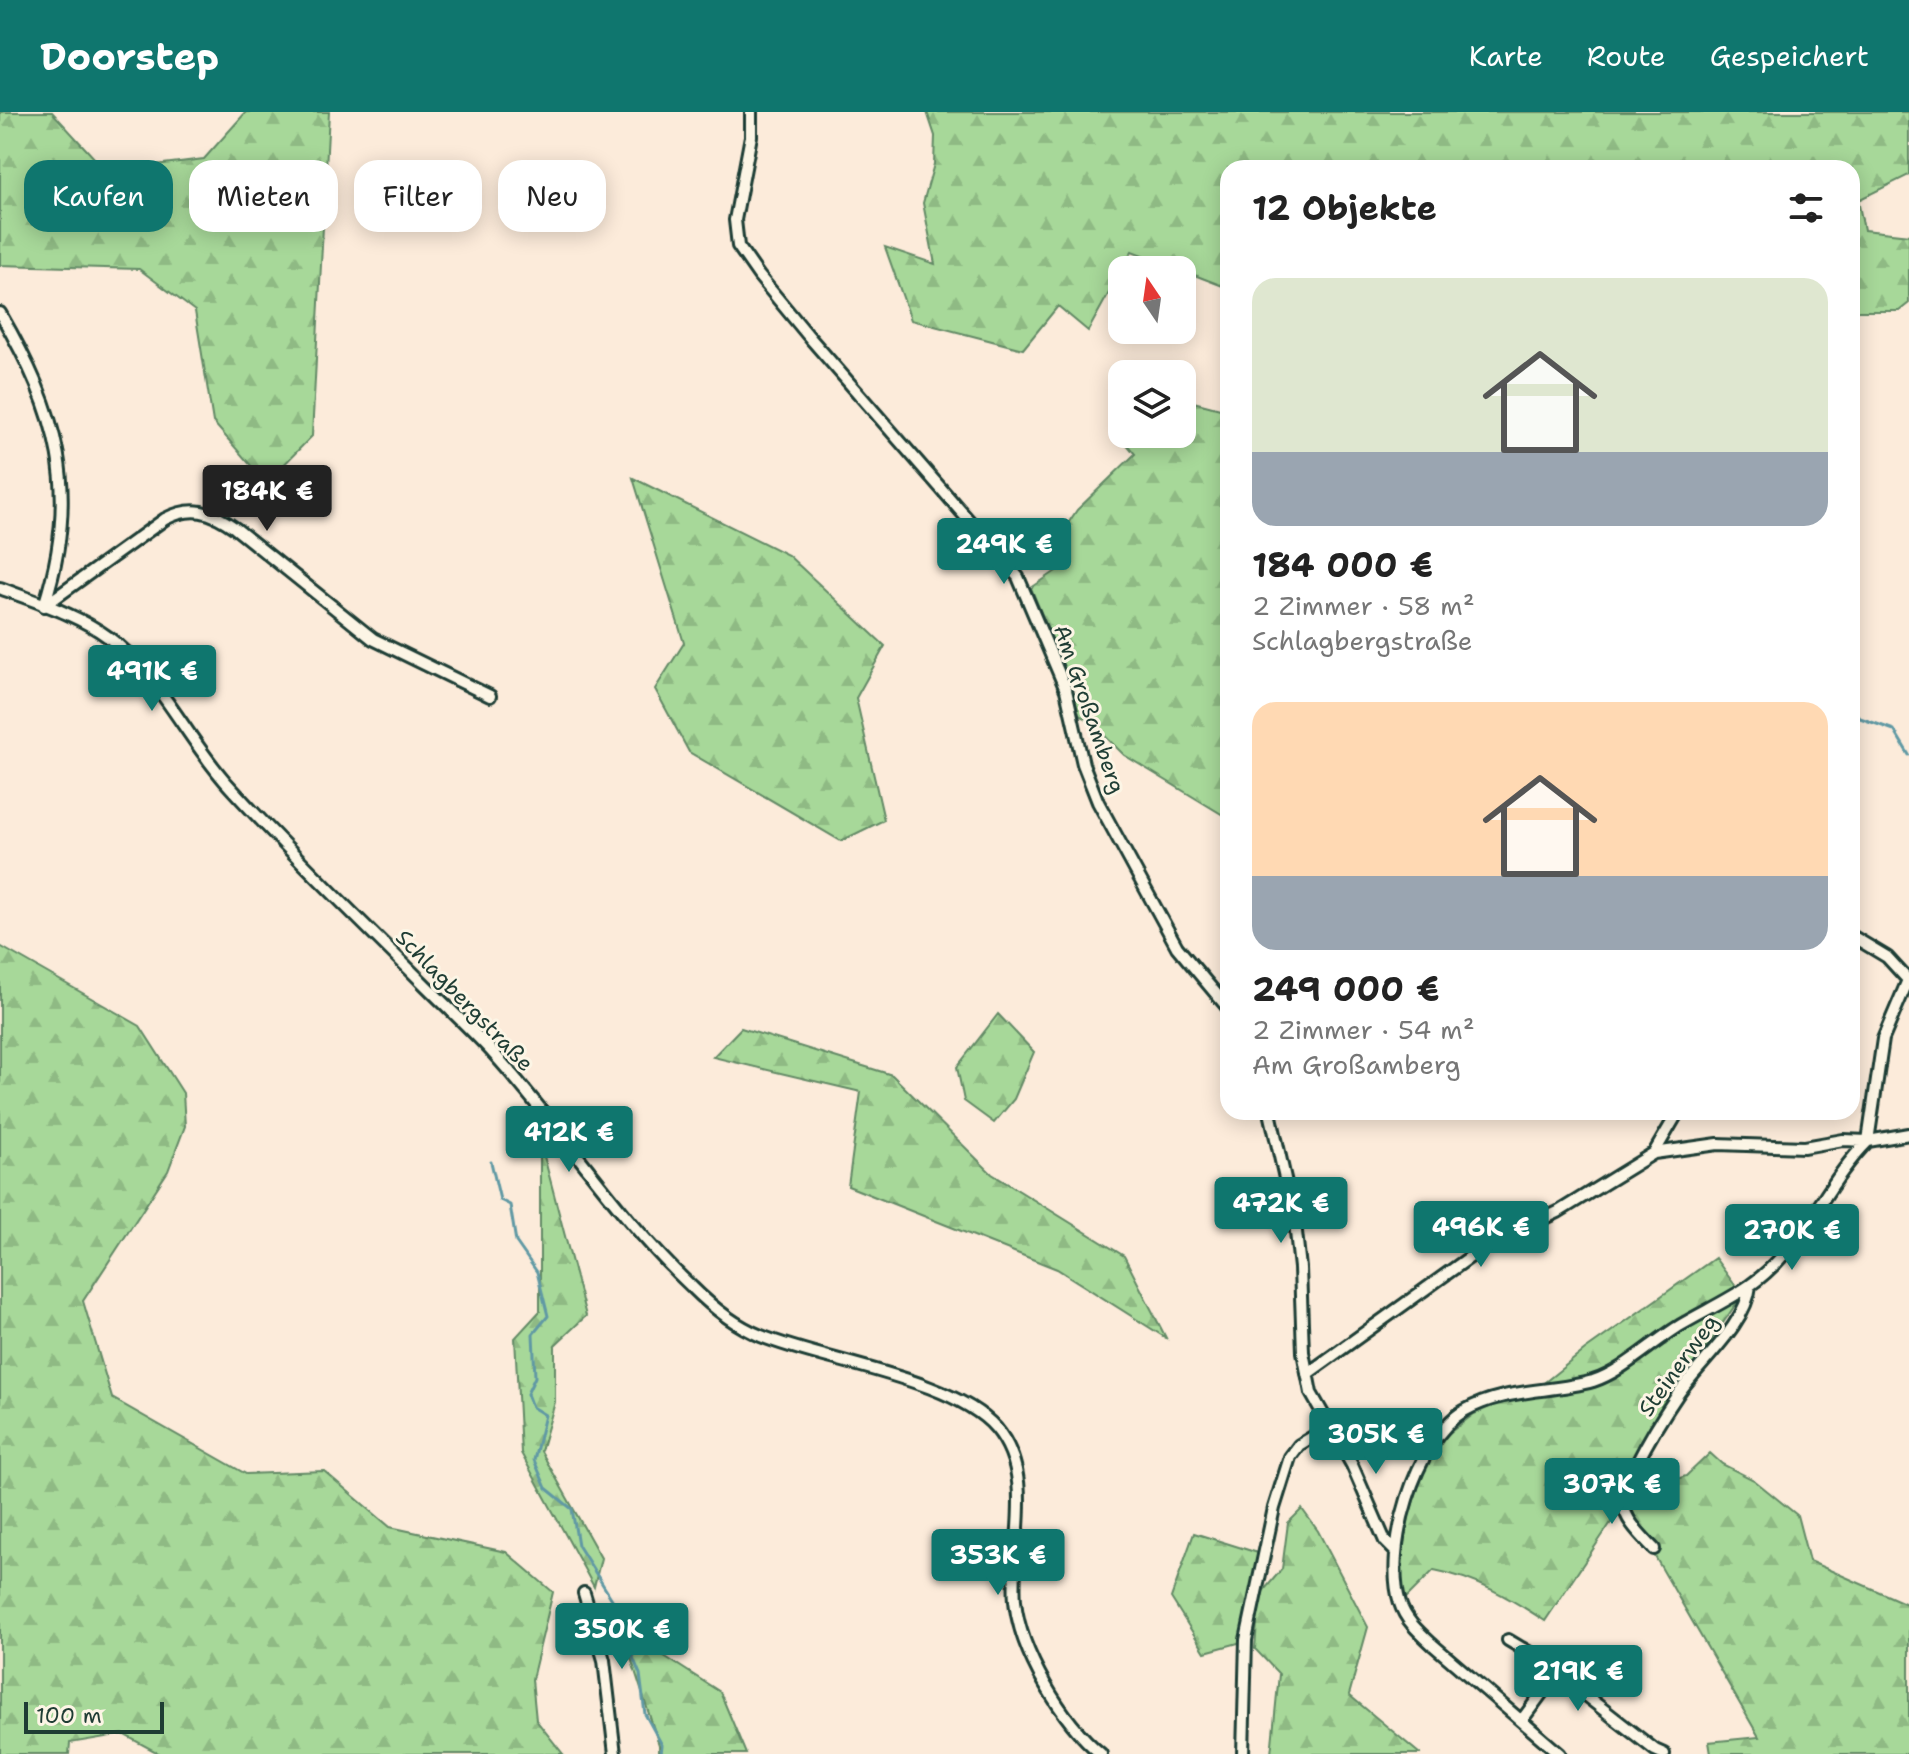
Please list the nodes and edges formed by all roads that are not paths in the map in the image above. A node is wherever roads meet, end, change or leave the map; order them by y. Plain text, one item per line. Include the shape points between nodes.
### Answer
1 (751, 112) edge
2 (0, 313) edge
3 (0, 588) edge
4 (44, 606) junction
5 (490, 696) dead end
6 (1860, 941) edge
7 (1220, 998) edge
8 (1272, 1120) edge
9 (1673, 1120) edge
10 (1909, 1134) edge
11 (1868, 1141) junction
12 (1654, 1153) junction
13 (1750, 1286) junction
14 (1307, 1374) junction
15 (1329, 1427) junction
16 (1654, 1549) dead end
17 (1395, 1551) junction
18 (584, 1593) dead end
19 (1508, 1640) dead end
20 (1555, 1675) junction
21 (1522, 1720) junction
22 (615, 1754) edge
23 (1101, 1754) edge
24 (1243, 1754) edge
25 (1560, 1754) edge
26 (1664, 1754) edge

1 - 7 street, Am Großamberg via 737,205 738,246 1018,577 1066,690 1098,802 1177,947
2 - 4 street via 38,382 59,454 59,536
3 - 4 street, Schlagbergstraße
4 - 5 street via 165,519 201,510 235,528 373,639
4 - 23 street, Schlagbergstraße via 98,630 128,655 232,789 489,1048 619,1211 705,1300 758,1335 939,1392 973,1408 993,1425 1010,1452 1018,1479 1014,1590 1020,1627 1062,1714
6 - 11 street via 1887,957 1908,980 1883,1039
8 - 14 street via 1296,1232
9 - 12 street
10 - 11 street
11 - 12 street via 1791,1148 1718,1144
11 - 13 street via 1782,1259
12 - 14 street via 1558,1212 1484,1247
13 - 16 street, Steinerweg via 1738,1317 1680,1391 1625,1486 1625,1515
13 - 17 street via 1598,1379 1507,1396 1462,1412 1425,1454
14 - 15 street
15 - 17 street via 1385,1541
15 - 24 street via 1299,1445 1290,1457 1274,1508 1246,1640
17 - 21 street via 1394,1579 1405,1615
18 - 22 street via 604,1660
19 - 20 street
20 - 21 street
20 - 26 street
21 - 25 street

